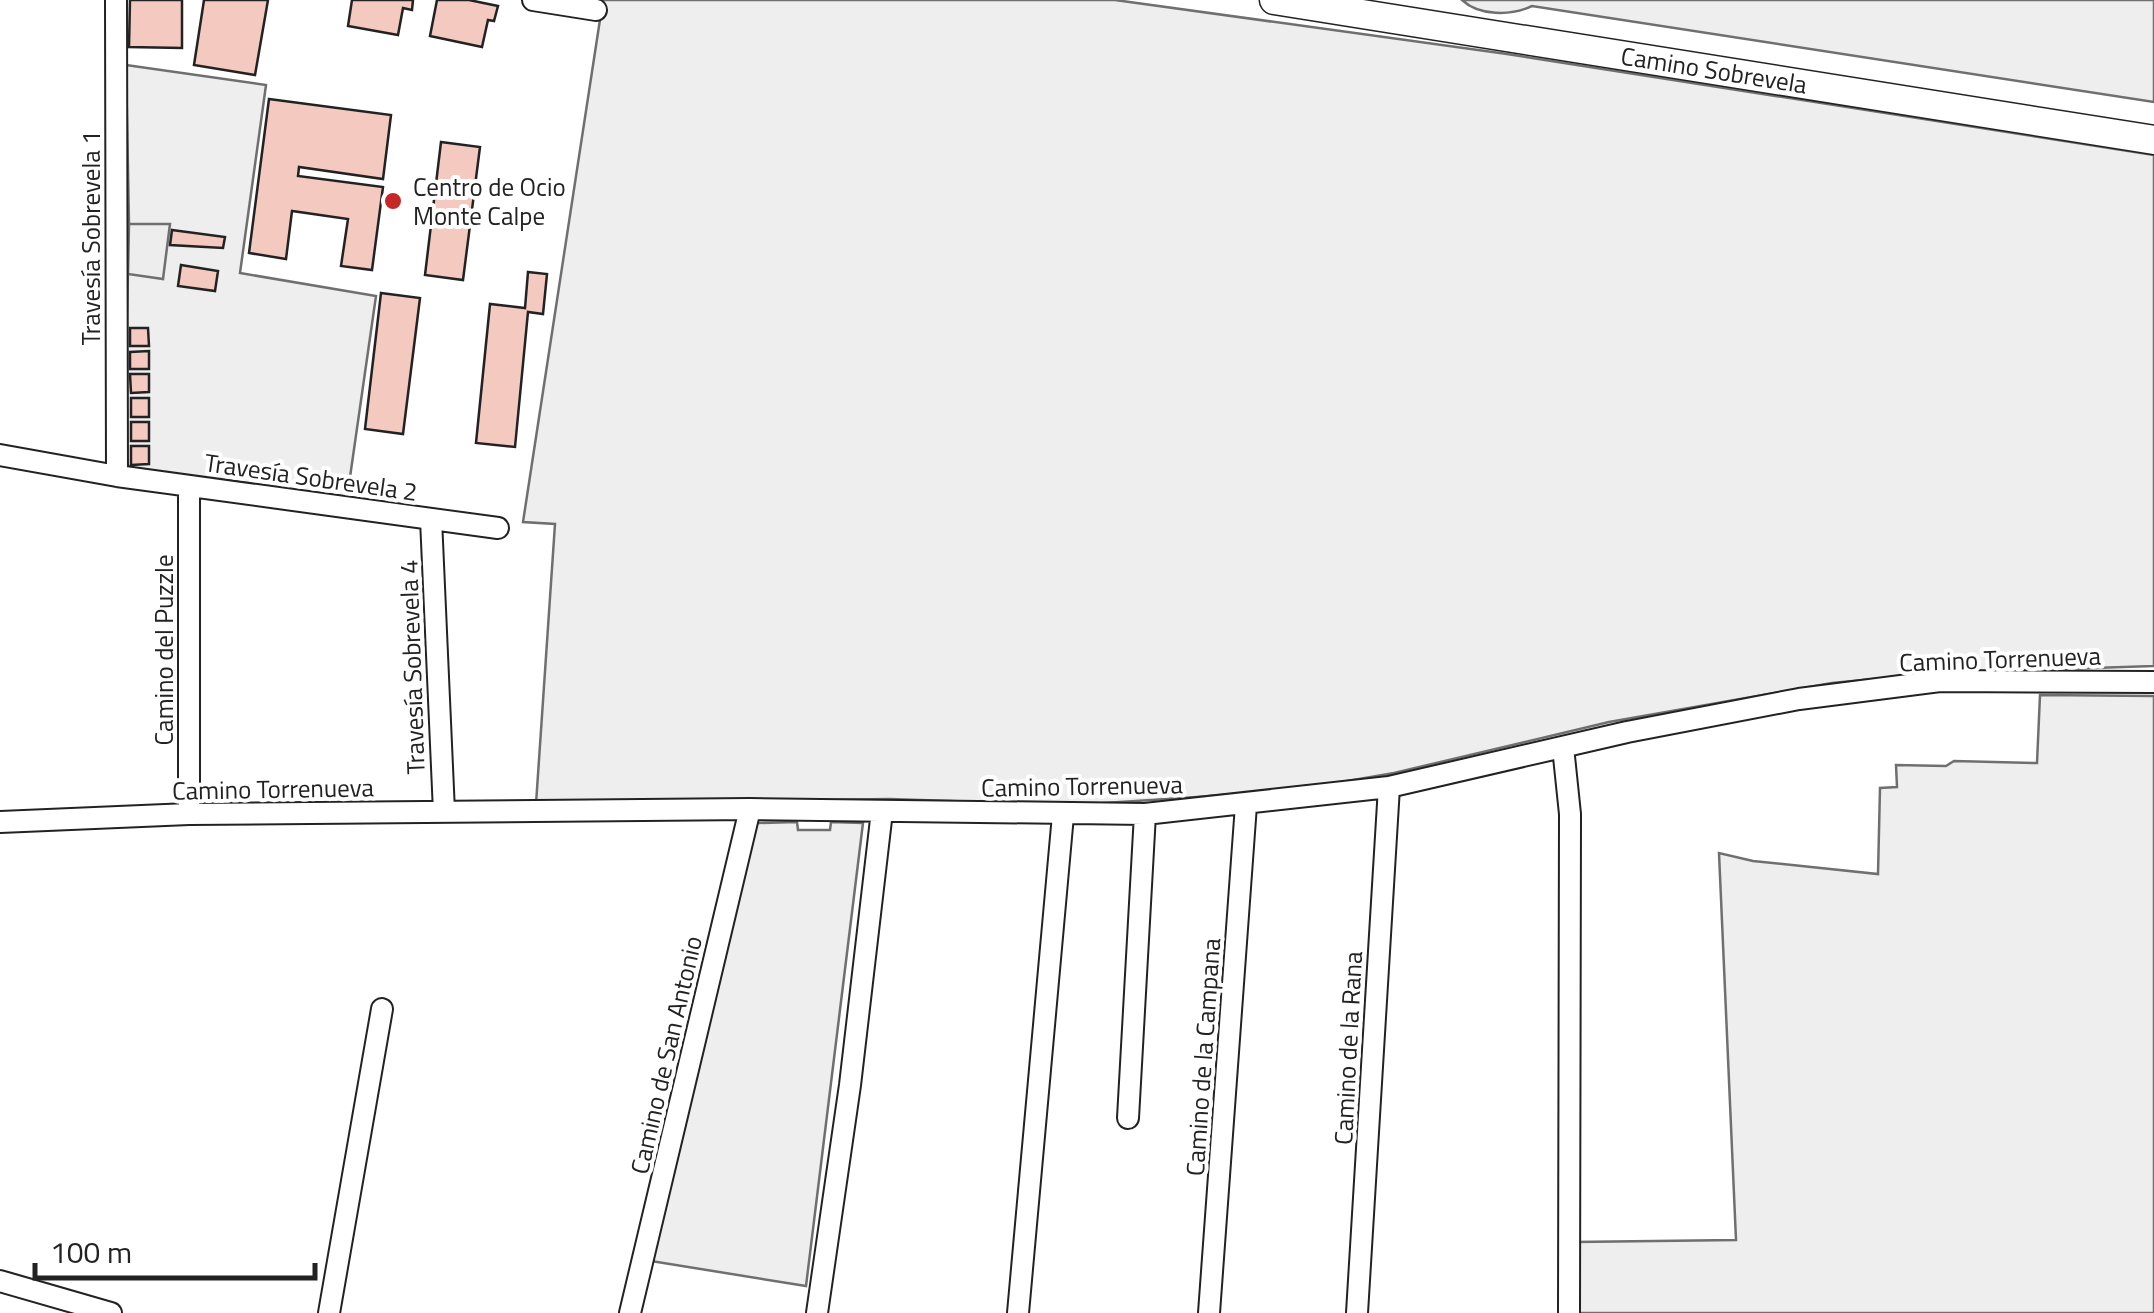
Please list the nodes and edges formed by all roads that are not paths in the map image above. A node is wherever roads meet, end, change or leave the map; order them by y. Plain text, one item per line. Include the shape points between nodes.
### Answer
1 (116, 0) edge
2 (532, 0) edge
3 (1274, 0) edge
4 (596, 10) dead end
5 (2154, 140) edge
6 (0, 455) edge
7 (117, 476) junction
8 (189, 486) junction
9 (431, 519) junction
10 (498, 528) dead end
11 (2154, 682) edge
12 (1564, 747) junction
13 (1389, 787) junction
14 (1246, 805) junction
15 (750, 809) junction
16 (882, 811) junction
17 (444, 812) junction
18 (189, 814) junction
19 (1145, 814) junction
20 (1063, 815) junction
21 (0, 822) edge
22 (382, 1009) dead end
23 (1128, 1118) dead end
24 (0, 1281) edge
25 (111, 1313) edge
26 (329, 1313) edge
27 (630, 1313) edge
28 (818, 1313) edge
29 (1018, 1313) edge
30 (1209, 1313) edge
31 (1357, 1313) edge
32 (1568, 1313) edge

1 - 7 street, Travesía Sobrevela 1
2 - 4 street
3 - 5 main road, Camino Sobrevela
6 - 7 street, Travesía Sobrevela 2
7 - 8 street, Travesía Sobrevela 2
8 - 9 street, Travesía Sobrevela 2
8 - 18 street, Camino del Puzzle
9 - 10 street, Travesía Sobrevela 2
9 - 17 street, Travesía Sobrevela 4
11 - 12 street, Camino Torrenueva via 1940,681 1799,699
12 - 13 street, Camino Torrenueva
12 - 32 street via 1570,814
13 - 14 street, Camino Torrenueva
13 - 31 street, Camino de la Rana
14 - 19 street, Camino Torrenueva
14 - 30 street, Camino de la Campana
15 - 16 street, Camino Torrenueva
15 - 17 street, Camino Torrenueva
15 - 27 street, Camino de San Antonio
16 - 20 street, Camino Torrenueva
16 - 28 street
17 - 18 street, Camino Torrenueva
18 - 21 street, Camino Torrenueva
19 - 20 street, Camino Torrenueva
19 - 23 street
20 - 29 street
22 - 26 street
24 - 25 street

